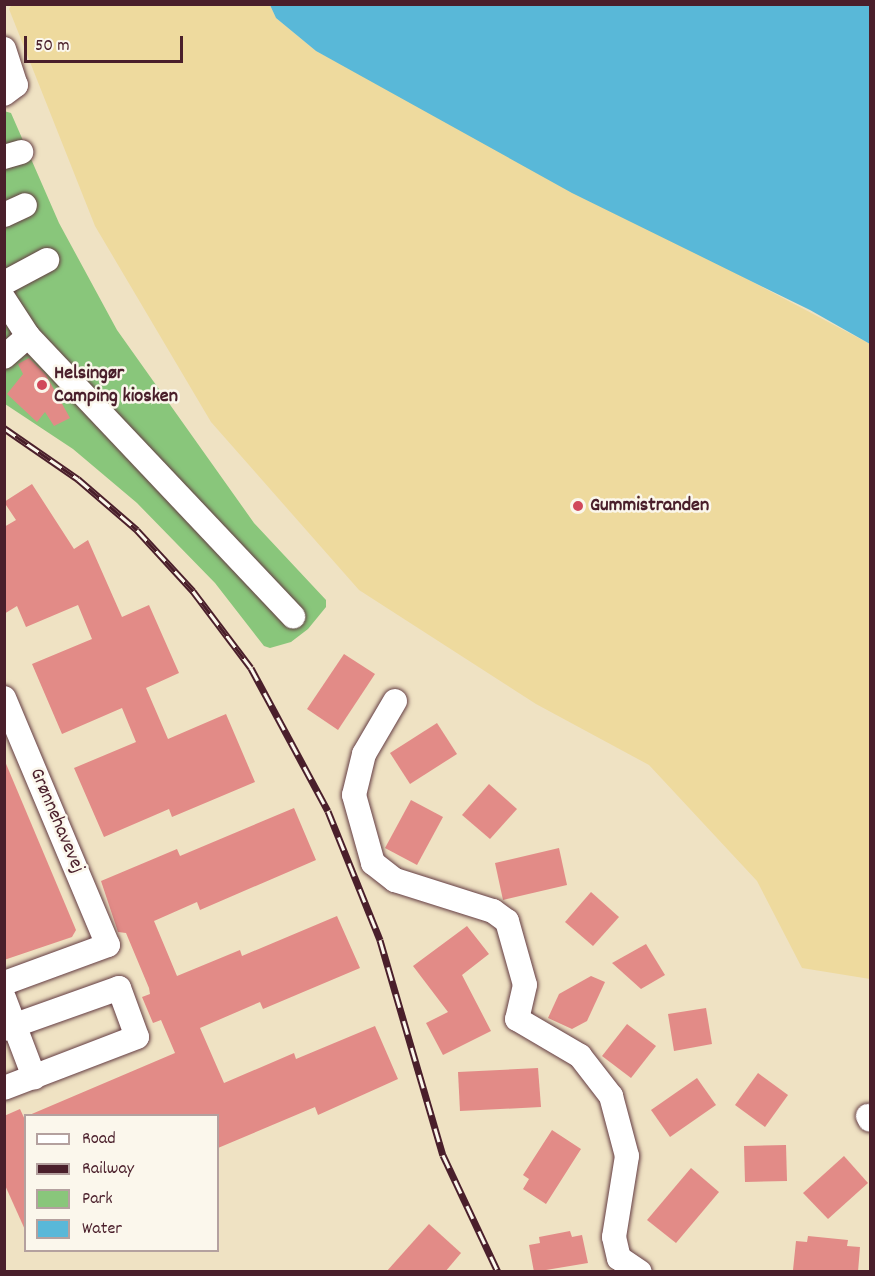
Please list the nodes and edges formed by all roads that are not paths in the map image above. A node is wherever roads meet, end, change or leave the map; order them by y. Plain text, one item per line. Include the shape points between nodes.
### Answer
1 (4, 49) edge
2 (4, 94) edge
3 (46, 260) dead end
4 (4, 283) edge
5 (4, 299) edge
6 (28, 336) junction
7 (4, 357) edge
8 (293, 616) dead end
9 (4, 698) edge
10 (395, 701) dead end
11 (4, 983) edge
12 (4, 998) edge
13 (10, 1028) edge
14 (34, 1077) junction
15 (4, 1088) edge
16 (640, 1272) edge

1 - 2 street via 16,85
3 - 4 street
5 - 6 street
6 - 7 street
6 - 8 street
9 - 11 street, Grønnehavevej via 108,945
10 - 16 street via 364,754 354,795 359,826 373,863 395,880 493,911 507,921 525,985 518,1018 580,1056 611,1096 627,1156 614,1237 619,1258
12 - 13 street
13 - 14 street
13 - 14 street via 119,988 137,1036
14 - 15 street

